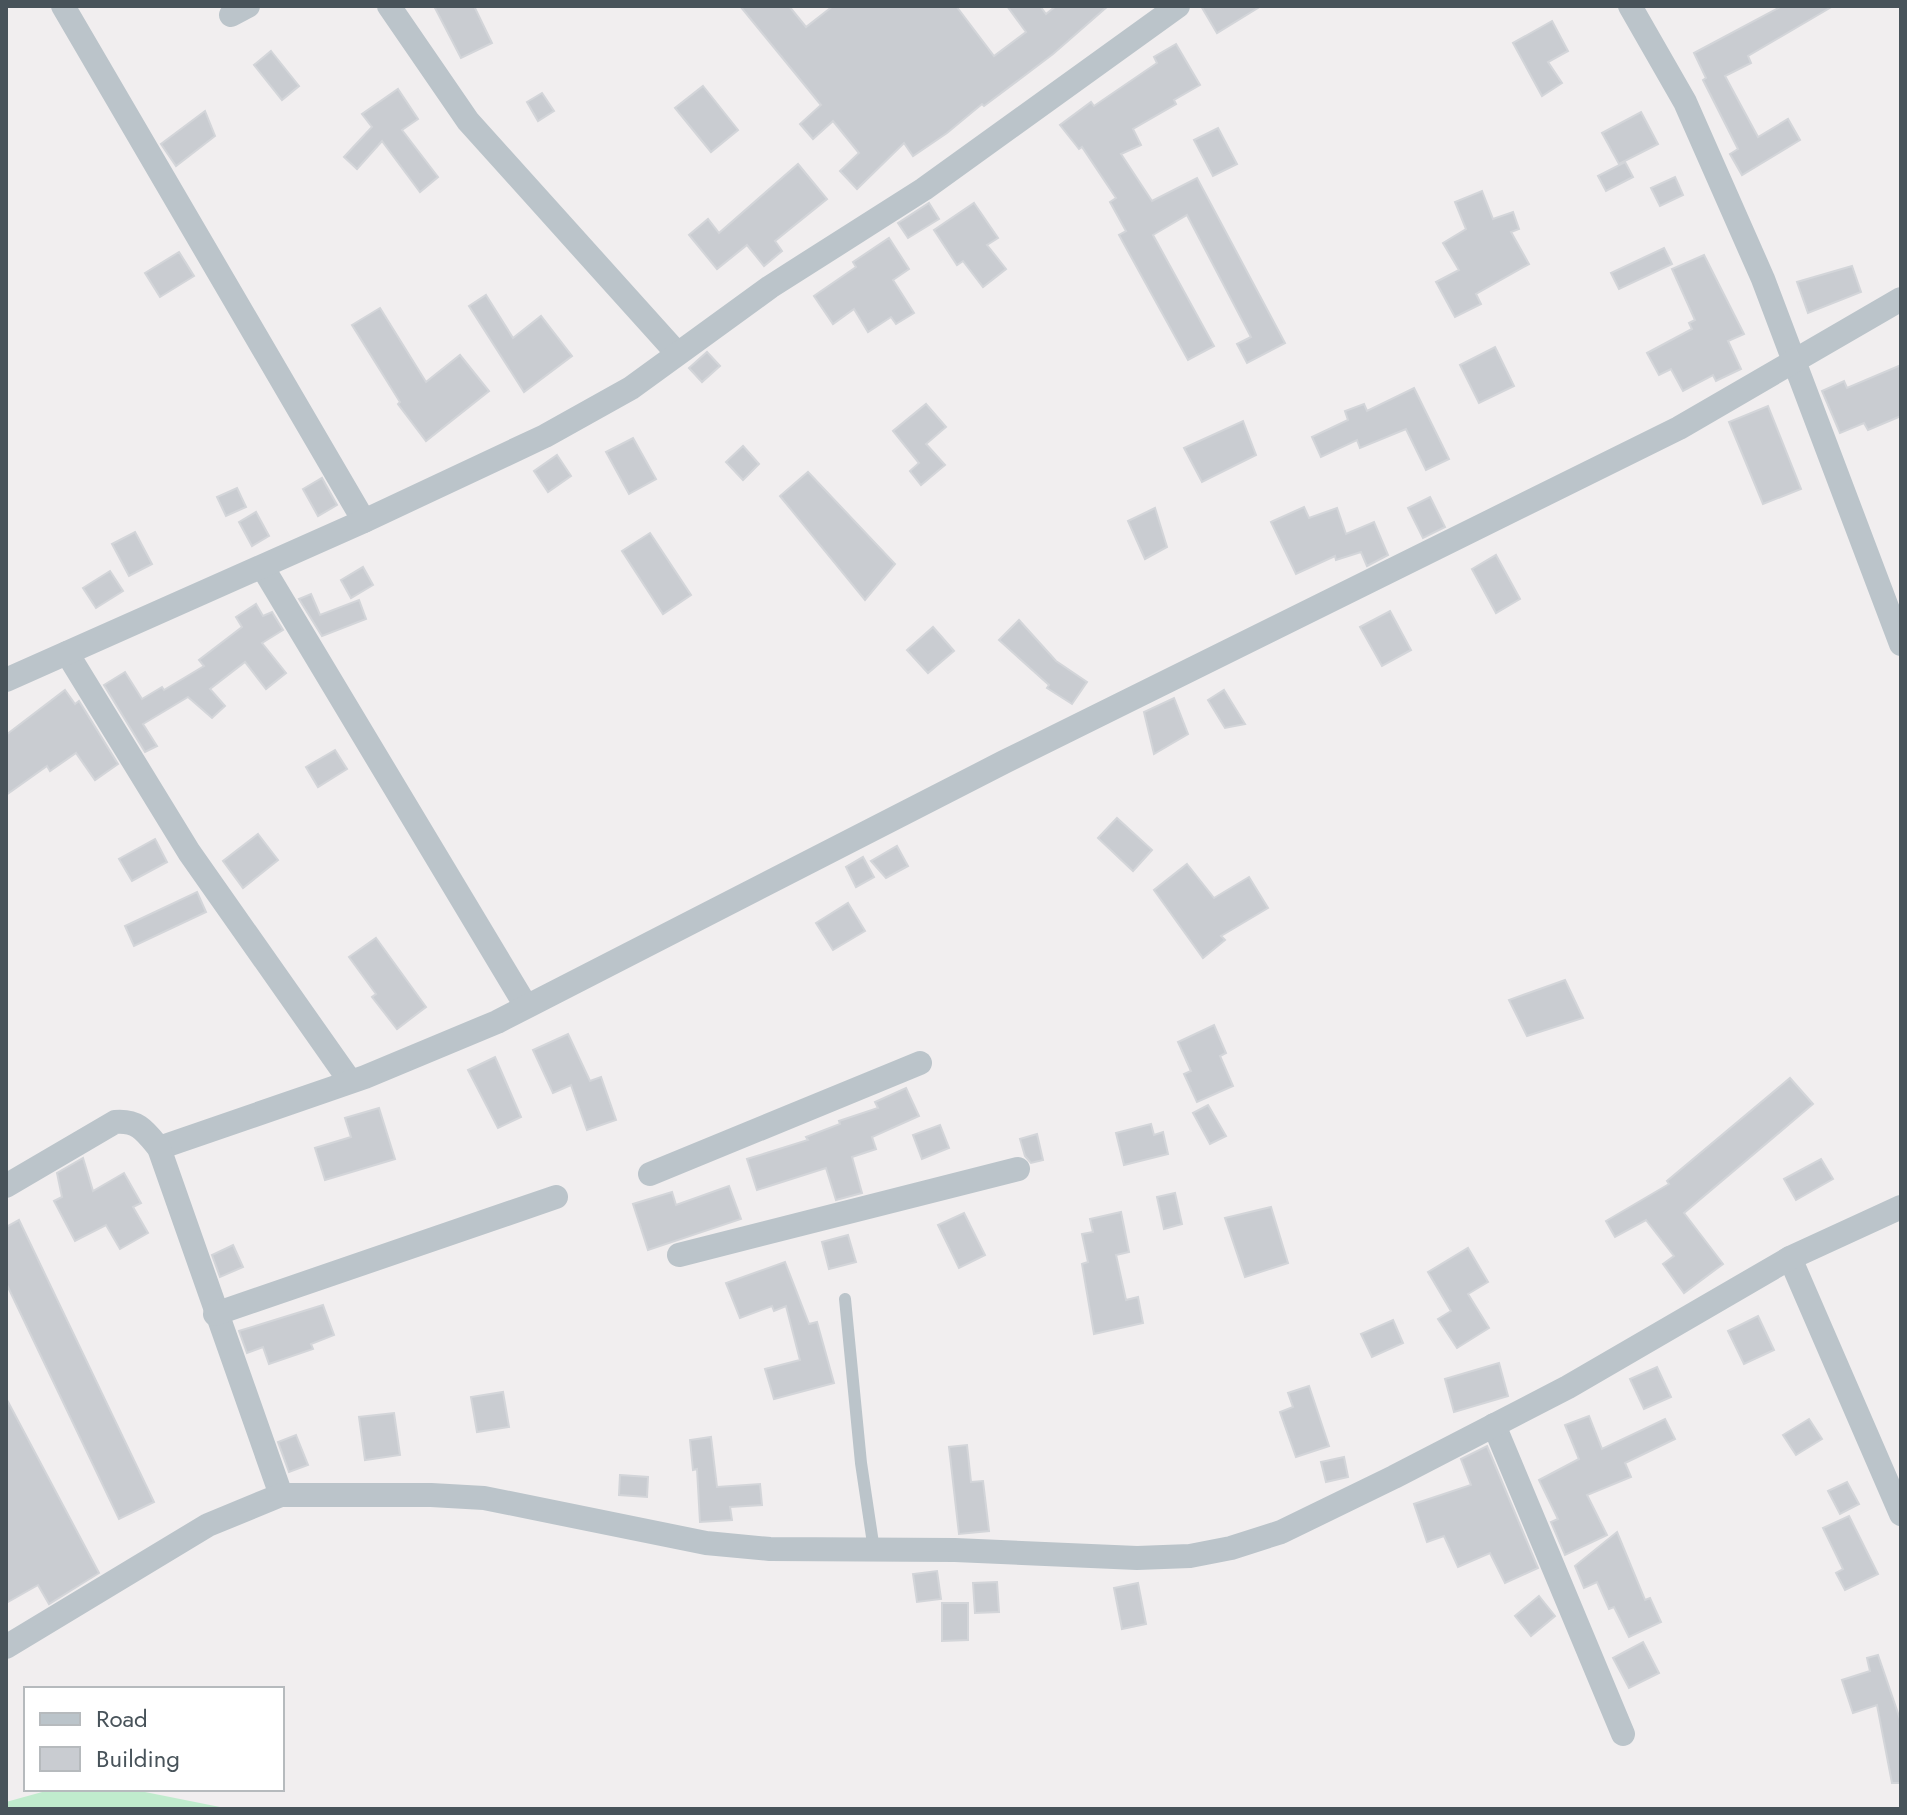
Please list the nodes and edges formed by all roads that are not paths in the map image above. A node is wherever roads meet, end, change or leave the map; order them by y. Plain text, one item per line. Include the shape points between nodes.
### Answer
1 (63, 6) edge
2 (389, 6) edge
3 (1178, 6) edge
4 (1630, 6) edge
5 (1901, 299) edge
6 (676, 352) junction
7 (1794, 361) junction
8 (364, 521) junction
9 (263, 568) junction
10 (1901, 644) edge
11 (67, 653) junction
12 (6, 680) edge
13 (526, 1006) junction
14 (920, 1063) dead end
15 (350, 1081) junction
16 (159, 1148) junction
17 (1018, 1169) dead end
18 (650, 1174) dead end
19 (6, 1186) edge
20 (556, 1197) dead end
21 (1901, 1207) edge
22 (679, 1255) dead end
23 (1790, 1258) junction
24 (845, 1299) dead end
25 (215, 1314) junction
26 (1494, 1425) junction
27 (281, 1495) junction
28 (1901, 1514) edge
29 (874, 1550) junction
30 (6, 1647) edge
31 (1623, 1734) dead end

1 - 8 street
2 - 6 street via 468,121
3 - 6 street via 924,189
4 - 7 street via 1685,102
5 - 7 street
6 - 8 street via 631,388 545,436
7 - 10 street
7 - 13 street via 1679,428
8 - 9 street
9 - 11 street
9 - 13 street
11 - 12 street
11 - 15 street via 189,852
13 - 15 street
14 - 18 street
15 - 16 street
16 - 19 street via 142,1127 115,1122
16 - 25 street
17 - 22 street
20 - 25 street
21 - 23 street
23 - 26 street
23 - 28 street
24 - 29 lane
25 - 27 street
26 - 29 street via 1281,1532 1231,1548 1137,1558
26 - 31 street
27 - 29 street via 484,1498 706,1543
27 - 30 street via 208,1525

